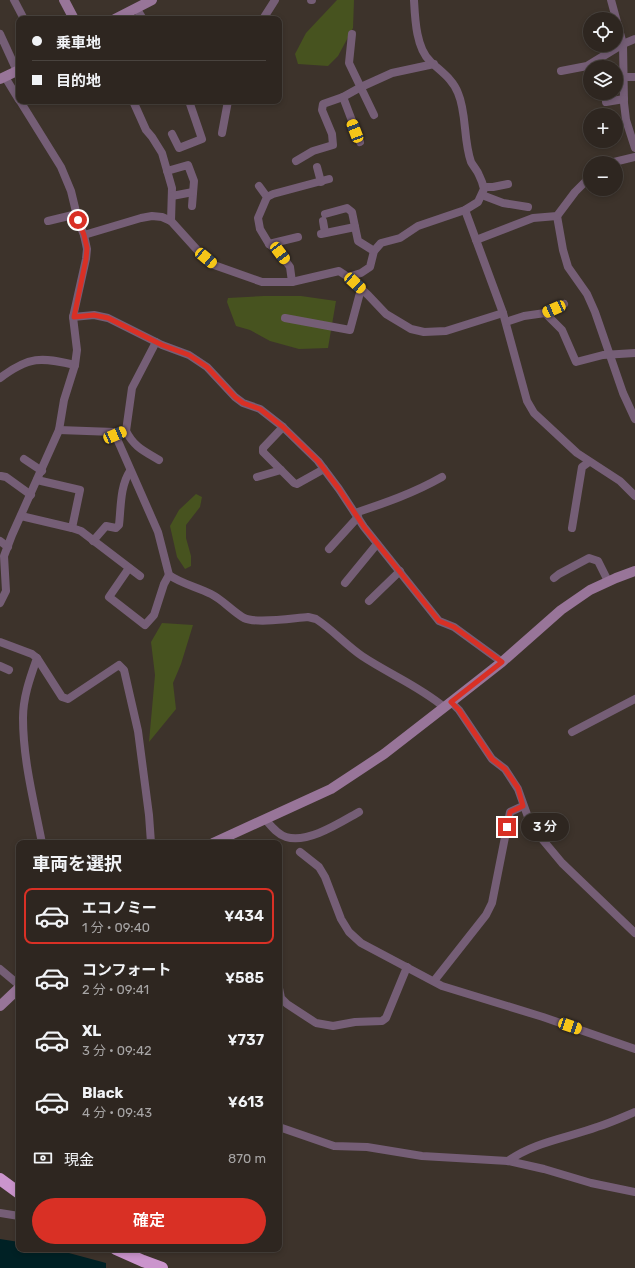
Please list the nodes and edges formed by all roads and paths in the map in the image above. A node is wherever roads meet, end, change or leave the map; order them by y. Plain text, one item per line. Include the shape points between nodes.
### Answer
1 (14, 0) edge
2 (64, 0) edge
3 (152, 0) edge
4 (275, 0) edge
5 (414, 0) edge
6 (611, 0) edge
7 (136, 8) junction
8 (614, 12) edge
9 (22, 16) edge
10 (72, 16) edge
11 (121, 16) edge
12 (141, 16) edge
13 (265, 16) edge
14 (0, 34) edge
15 (352, 34) dead end
16 (635, 40) edge
17 (623, 44) joint
18 (610, 52) edge
19 (434, 64) junction
20 (16, 66) edge
21 (16, 71) edge
22 (561, 71) dead end
23 (624, 77) junction
24 (635, 77) edge
25 (2, 78) edge
26 (360, 87) junction
27 (16, 96) edge
28 (343, 98) junction
29 (624, 99) junction
30 (606, 102) dead end
31 (22, 104) edge
32 (134, 104) edge
33 (190, 104) edge
34 (227, 104) edge
35 (374, 115) dead end
36 (222, 133) dead end
37 (632, 133) edge
38 (172, 134) dead end
39 (360, 142) dead end
40 (635, 148) edge
41 (635, 157) edge
42 (623, 160) edge
43 (296, 161) dead end
44 (317, 167) dead end
45 (167, 171) junction
46 (330, 179) dead end
47 (321, 182) junction
48 (508, 184) dead end
49 (583, 184) edge
50 (259, 186) dead end
51 (483, 191) junction
52 (193, 192) junction
53 (172, 196) junction
54 (267, 197) junction
55 (192, 206) dead end
56 (528, 207) dead end
57 (465, 210) junction
58 (76, 214) junction
59 (557, 216) junction
60 (48, 221) dead end
61 (171, 221) junction
62 (355, 227) junction
63 (84, 235) junction
64 (298, 237) dead end
65 (476, 240) junction
66 (269, 244) junction
67 (374, 251) junction
68 (348, 277) junction
69 (292, 282) junction
70 (362, 289) junction
71 (564, 304) dead end
72 (503, 313) junction
73 (545, 313) junction
74 (74, 317) junction
75 (285, 318) dead end
76 (506, 322) junction
77 (156, 342) junction
78 (635, 353) edge
79 (610, 354) junction
80 (75, 365) junction
81 (0, 378) edge
82 (635, 419) edge
83 (283, 427) junction
84 (60, 430) junction
85 (126, 431) junction
86 (115, 435) junction
87 (24, 459) dead end
88 (159, 460) dead end
89 (589, 462) junction
90 (324, 469) junction
91 (281, 470) junction
92 (42, 471) junction
93 (130, 471) junction
94 (1, 476) dead end
95 (257, 477) dead end
96 (442, 477) dead end
97 (37, 480) junction
98 (30, 495) junction
99 (635, 496) edge
100 (356, 515) junction
101 (21, 516) junction
102 (72, 528) junction
103 (572, 528) dead end
104 (0, 540) edge
105 (93, 541) junction
106 (377, 544) junction
107 (8, 546) junction
108 (329, 549) dead end
109 (129, 568) junction
110 (400, 571) junction
111 (635, 571) edge
112 (169, 575) junction
113 (140, 576) dead end
114 (554, 578) dead end
115 (608, 581) junction
116 (345, 583) dead end
117 (369, 601) dead end
118 (0, 603) edge
119 (0, 642) edge
120 (37, 658) junction
121 (502, 662) junction
122 (0, 666) edge
123 (9, 670) dead end
124 (635, 699) edge
125 (447, 705) junction
126 (572, 732) dead end
127 (523, 806) junction
128 (359, 812) dead end
129 (265, 819) junction
130 (230, 839) edge
131 (41, 840) edge
132 (151, 840) edge
133 (300, 852) dead end
134 (635, 933) edge
135 (407, 967) junction
136 (0, 969) edge
137 (434, 981) junction
138 (16, 984) edge
139 (16, 990) edge
140 (282, 998) edge
141 (0, 1006) edge
142 (635, 1049) edge
143 (635, 1112) edge
144 (282, 1128) edge
145 (508, 1161) junction
146 (0, 1179) edge
147 (16, 1191) edge
148 (635, 1192) edge
149 (0, 1212) edge
150 (16, 1215) edge
151 (123, 1252) edge
152 (162, 1268) edge

1 - 9 street
2 - 10 street
3 - 7 street
4 - 13 street
5 - 19 street via 419,40 424,53
6 - 8 street
7 - 11 street
7 - 12 street
14 - 20 street
15 - 26 street via 349,63
16 - 17 street
17 - 23 street
18 - 22 street via 587,66
19 - 26 street via 392,73
19 - 51 street via 458,91 471,162 479,175
21 - 25 street
23 - 24 street
23 - 29 street
25 - 27 street
26 - 28 street
26 - 35 street
28 - 39 street
28 - 43 street via 323,104 322,110 332,134 333,145 313,151
29 - 30 street
29 - 37 street via 626,120
31 - 58 street via 61,167
32 - 45 street via 146,130 162,153
33 - 38 street via 202,139 179,148
34 - 36 street
37 - 40 street
41 - 42 street
44 - 47 street
45 - 52 street via 188,165 194,181
45 - 53 street
46 - 47 street
47 - 54 street
48 - 51 street
49 - 59 street
50 - 54 street
51 - 56 street via 503,204
51 - 57 street via 478,202
52 - 53 street
52 - 55 street
53 - 61 street
54 - 66 street via 258,218 260,229
57 - 65 street
57 - 67 street via 418,226 400,238 382,243
58 - 60 street
58 - 63 street
59 - 65 street via 533,218
59 - 79 street via 568,267 587,294
61 - 63 street via 152,216
61 - 69 street via 199,252 214,264 262,282
62 - 62 street via 352,212 347,208 324,218 323,233
62 - 67 street via 358,241
63 - 74 street via 86,259
64 - 66 street
65 - 72 street
66 - 69 street via 290,266
67 - 68 street via 370,267
68 - 69 street via 339,271
68 - 70 street
70 - 72 street via 386,314 411,329 424,332 446,331
70 - 75 street via 350,330
71 - 73 street
72 - 76 street
73 - 76 street
73 - 79 street via 562,330 576,362
74 - 77 street via 94,315 108,318
74 - 80 street via 77,350
76 - 89 street via 530,407 544,424
77 - 83 street via 189,355 207,367 235,397 260,409
77 - 85 street via 132,388
78 - 79 street
79 - 82 street
80 - 81 street via 53,360 37,360 15,366
80 - 84 street via 64,400
83 - 90 street
83 - 91 street via 263,448 263,452
84 - 86 street via 114,432
84 - 92 street
85 - 86 street
85 - 88 street via 136,447
86 - 93 street
87 - 92 street
89 - 99 street via 620,481
89 - 103 street via 582,467
90 - 91 street via 297,484
90 - 100 street
91 - 95 street
92 - 97 street
93 - 105 street via 124,486 119,525 116,528 106,526
93 - 112 street via 158,532
94 - 98 street
96 - 100 street via 425,487
97 - 98 street
97 - 102 street via 80,490
98 - 101 street
100 - 106 street
100 - 108 street
101 - 102 street
101 - 107 street
102 - 105 street via 81,531
104 - 107 street
105 - 109 street
106 - 110 street
106 - 116 street
107 - 118 street via 4,556 6,591
109 - 112 street via 109,597 145,625 154,614
109 - 113 street
110 - 117 street
110 - 121 street via 439,621 454,627
111 - 115 street
112 - 125 street via 177,581 212,595 246,619 316,619 361,655
114 - 115 street via 590,558 598,561
115 - 121 street via 561,610
119 - 120 street
120 - 131 street via 28,686 23,717 26,759
120 - 132 street via 62,697 68,698 119,665 124,670 138,731
121 - 125 street
122 - 123 street
124 - 126 street
125 - 127 street via 459,710 492,759 505,769 518,788
125 - 129 street via 384,754 331,789
127 - 134 street via 533,827 562,863
127 - 137 street via 510,812 492,903 486,915
128 - 129 street via 313,835 297,838 287,838 279,834
129 - 130 street
133 - 135 street via 319,867 326,877 341,919 349,932 361,943
135 - 137 street
135 - 140 street via 386,1018 382,1021 333,1026 316,1023
136 - 138 street
137 - 142 street via 442,986
139 - 141 street
143 - 145 street via 598,1127 545,1142 517,1154
144 - 145 street via 334,1146 422,1156
145 - 148 street
146 - 147 highway
149 - 150 street
151 - 152 highway

